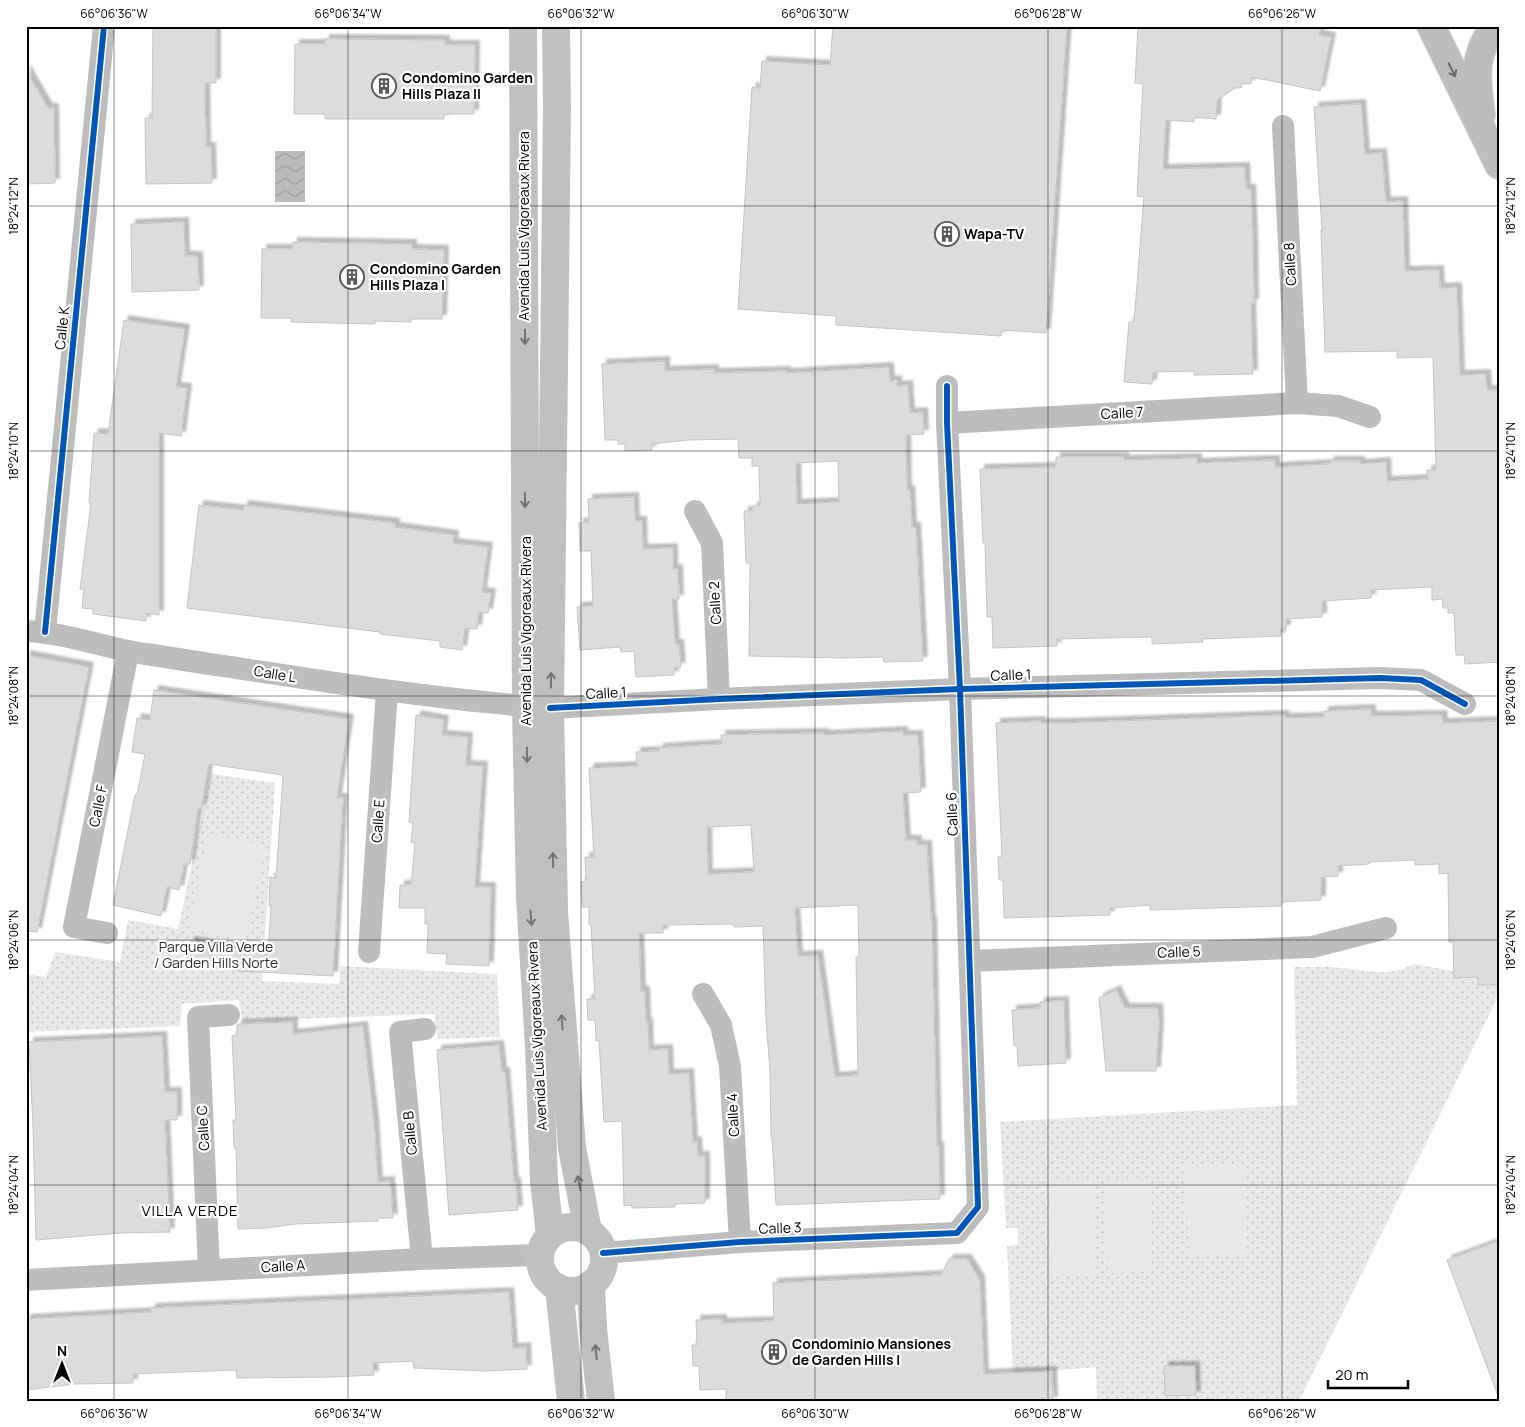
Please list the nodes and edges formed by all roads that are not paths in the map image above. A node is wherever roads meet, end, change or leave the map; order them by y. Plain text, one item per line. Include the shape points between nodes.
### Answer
1 (104, 26) edge
2 (523, 26) edge
3 (556, 26) edge
4 (1430, 26) edge
5 (1495, 26) edge
6 (1282, 126) dead end
7 (1483, 134) junction
8 (1499, 165) edge
9 (947, 386) dead end
10 (1297, 402) junction
11 (1370, 417) dead end
12 (947, 423) junction
13 (695, 511) dead end
14 (36, 632) edge
15 (128, 652) junction
16 (960, 689) junction
17 (387, 690) junction
18 (719, 699) junction
19 (1465, 704) dead end
20 (538, 707) junction
21 (1386, 928) dead end
22 (107, 933) dead end
23 (369, 952) dead end
24 (970, 961) junction
25 (703, 994) dead end
26 (229, 1015) dead end
27 (426, 1029) dead end
28 (957, 1233) joint
29 (596, 1242) junction
30 (740, 1242) junction
31 (545, 1245) junction
32 (422, 1259) junction
33 (209, 1270) junction
34 (26, 1280) edge
35 (591, 1284) junction
36 (559, 1288) junction
37 (571, 1401) edge
38 (601, 1401) edge

1 - 14 street, Calle K
2 -> 20 main road, Avenida Luis Vigoreaux Rivera
20 -> 3 main road, Avenida Luis Vigoreaux Rivera via 557,110
4 -> 7 highway
5 - 7 highway via 1479,54 1476,72
6 - 10 street, Calle 8
7 - 8 highway
9 - 12 street, Calle 6
10 - 11 street, Calle 7 via 1338,406
10 - 12 street, Calle 7
12 - 16 street, Calle 6
13 - 18 street, Calle 2 via 712,543
14 - 15 street, Calle L
15 - 17 street, Calle L
15 - 22 street, Calle F via 74,927
16 - 18 street, Calle 1
16 - 19 street, Calle 1 via 1380,678 1421,680
16 - 24 street, Calle 6
17 - 20 street, Calle L
17 - 23 street, Calle E
18 - 20 street, Calle 1
29 -> 20 main road, Avenida Luis Vigoreaux Rivera via 572,1148
20 -> 31 main road, Avenida Luis Vigoreaux Rivera via 530,898 539,1048
21 - 24 street, Calle 5 via 1312,947
24 - 28 street, Calle 6 via 978,1207
25 - 30 street, Calle 4 via 720,1025 730,1066
26 - 33 street, Calle C via 198,1017
27 - 32 street, Calle B via 400,1032
28 - 30 street, Calle 3
29 - 30 street, Calle 3
29 - 31 main road via 579,1228 569,1227 559,1230
29 - 35 main road, Avenida Luis Vigoreaux Rivera via 603,1267
31 - 32 street, Calle A
31 - 36 main road, Avenida Luis Vigoreaux Rivera via 541,1265 550,1282
32 - 33 street, Calle A
33 - 34 street, Calle A
35 - 36 main road via 576,1290
38 -> 35 main road
36 - 37 main road

